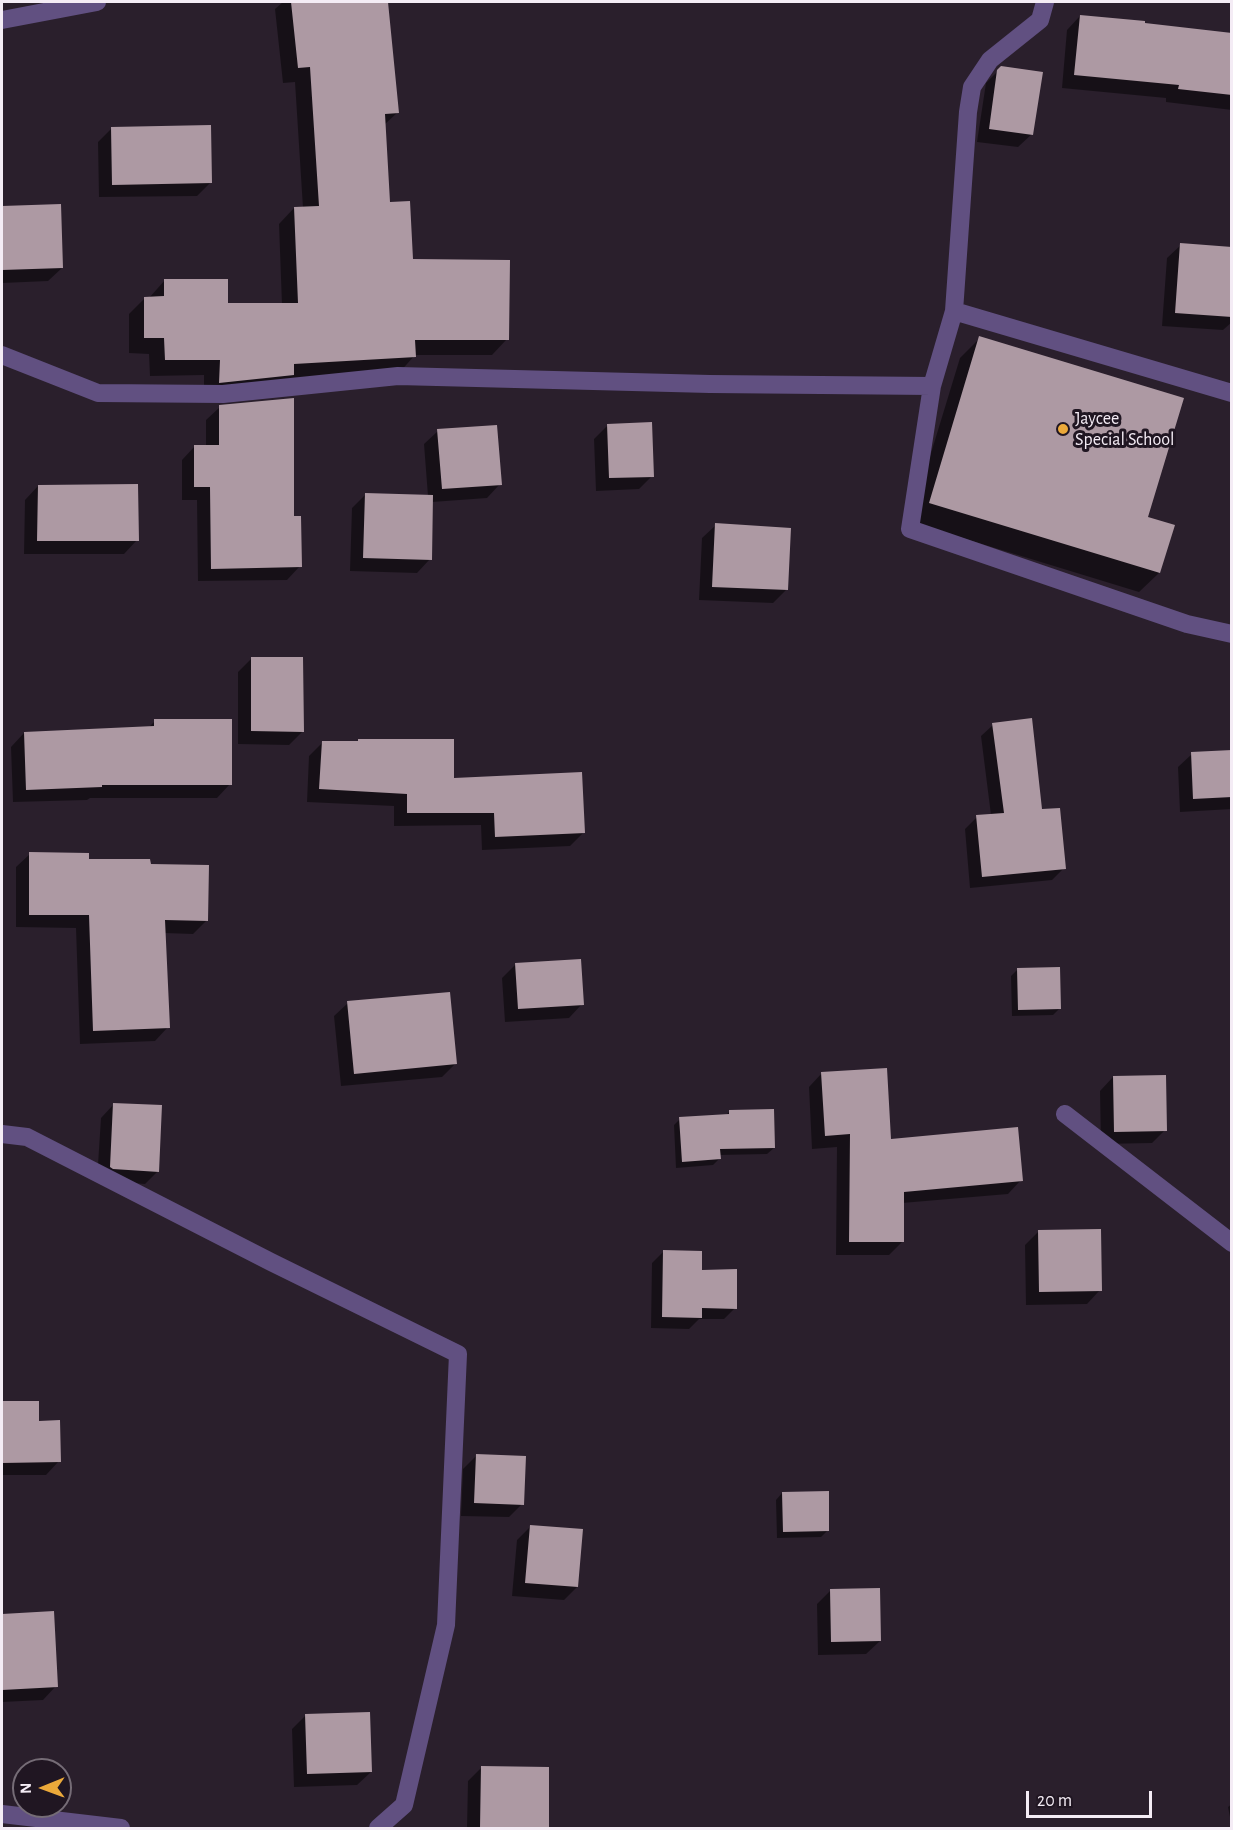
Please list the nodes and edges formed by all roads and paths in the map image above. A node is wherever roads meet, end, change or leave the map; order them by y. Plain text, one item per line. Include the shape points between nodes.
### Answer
1 (97, 2) edge
2 (1045, 2) edge
3 (2, 20) edge
4 (954, 311) junction
5 (2, 355) edge
6 (932, 386) junction
7 (1232, 393) edge
8 (1232, 634) edge
9 (1065, 1114) dead end
10 (2, 1134) edge
11 (1232, 1243) edge
12 (2, 1814) edge
13 (121, 1828) edge
14 (378, 1828) edge

1 - 3 street
2 - 4 street via 1040,20 990,60 972,87
4 - 6 street
4 - 7 street
5 - 6 street via 98,393 223,394 398,376
6 - 8 street via 910,530 1188,624
9 - 11 street
10 - 14 street via 27,1137 458,1354 446,1625 404,1806
12 - 13 street

